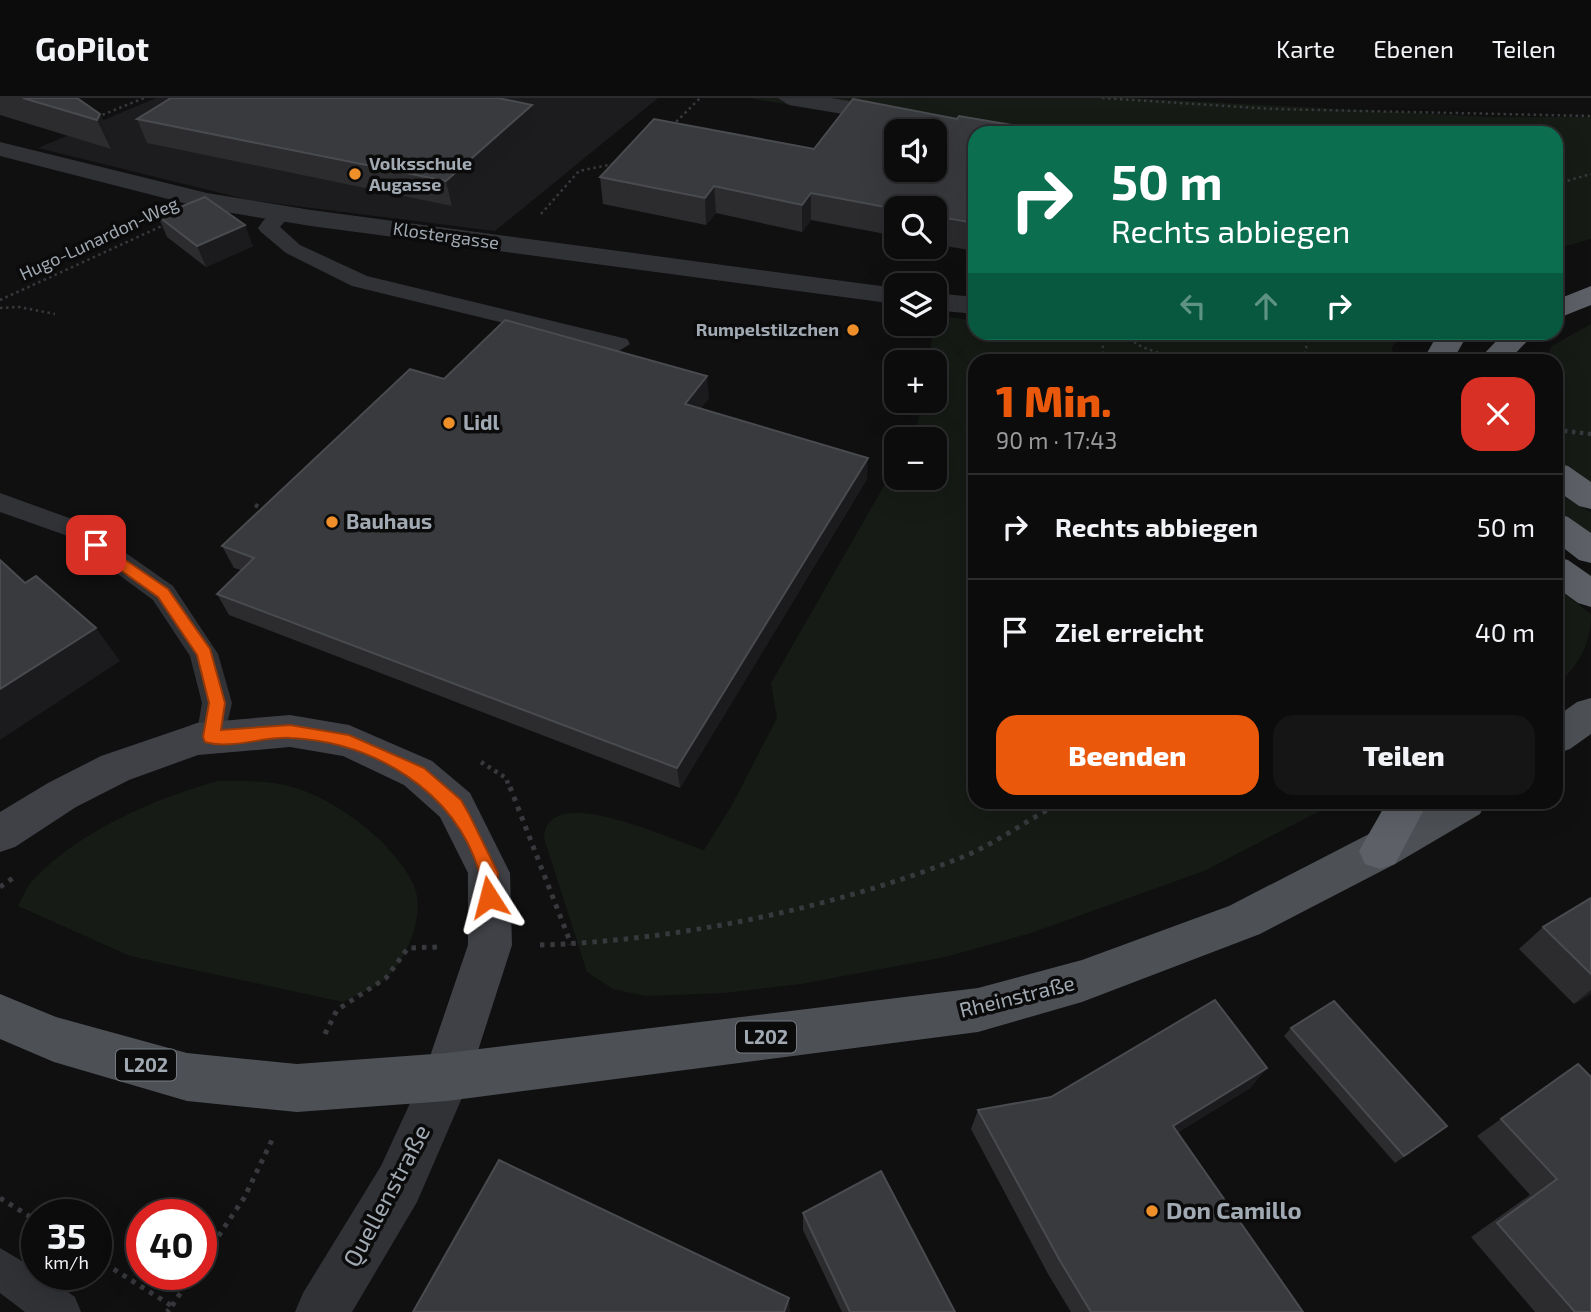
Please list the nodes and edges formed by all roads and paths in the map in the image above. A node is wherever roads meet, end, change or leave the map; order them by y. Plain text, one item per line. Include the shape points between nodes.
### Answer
1 (144, 98) edge
2 (699, 98) edge
3 (789, 98) edge
4 (1102, 98) edge
5 (1591, 116) edge
6 (89, 120) edge
7 (968, 127) edge
8 (671, 128) edge
9 (0, 149) edge
10 (629, 160) edge
11 (1591, 174) edge
12 (1563, 182) edge
13 (207, 201) junction
14 (282, 213) junction
15 (537, 218) dead end
16 (1591, 276) edge
17 (1563, 282) edge
18 (884, 294) edge
19 (1591, 294) edge
20 (0, 300) edge
21 (947, 303) edge
22 (968, 305) edge
23 (0, 308) edge
24 (1563, 308) edge
25 (55, 314) dead end
26 (1131, 340) edge
27 (1514, 340) edge
28 (619, 344) dead end
29 (1162, 354) edge
30 (1499, 354) edge
31 (1563, 431) edge
32 (1591, 434) edge
33 (1563, 479) edge
34 (1591, 498) edge
35 (0, 502) edge
36 (255, 505) dead end
37 (275, 514) edge
38 (1563, 530) edge
39 (1591, 551) edge
40 (1563, 574) edge
41 (1591, 594) edge
42 (1591, 713) edge
43 (1563, 733) edge
44 (211, 737) junction
45 (1049, 809) edge
46 (1404, 809) edge
47 (1453, 809) edge
48 (0, 834) edge
49 (1380, 851) junction
50 (490, 945) junction
51 (0, 1016) edge
52 (447, 1077) junction
53 (0, 1198) edge
54 (21, 1211) edge
55 (0, 1268) edge
56 (112, 1269) edge
57 (183, 1290) edge
58 (170, 1309) edge
59 (60, 1312) edge
60 (322, 1312) edge

1 - 6 path
2 - 8 path
3 - 7 street
4 - 5 path via 1287,110
9 - 13 street, Klostergasse
10 - 15 path via 579,172
11 - 12 path
13 - 14 street, Klostergasse
13 - 20 path, Hugo-Lunardon-Weg
14 - 18 street, Klostergasse
14 - 28 lane via 268,228 293,249 360,281
16 - 17 highway
19 - 24 highway
21 - 22 street
23 - 25 path, Hugo-Lunardon-Weg
26 - 29 path
27 - 30 highway
31 - 32 path
33 - 34 highway
35 - 44 lane via 74,529 163,593 204,653 217,703
36 - 37 path
38 - 39 highway
40 - 41 highway
42 - 43 main road
44 - 48 street via 164,749 62,795
44 - 50 street via 302,733 349,741 418,773 455,805 489,873
45 - 50 path via 963,857 846,897 614,941
46 - 49 highway
47 - 49 main road, Rheinstraße / L202
49 - 52 main road, Rheinstraße / L202 via 1244,920 1082,981 978,1010
50 - 52 street
51 - 52 main road, L202 via 54,1039 187,1077 297,1088
52 - 60 street, Quellenstraße via 399,1184
53 - 54 path
55 - 59 lane
56 - 58 path
57 - 58 path

